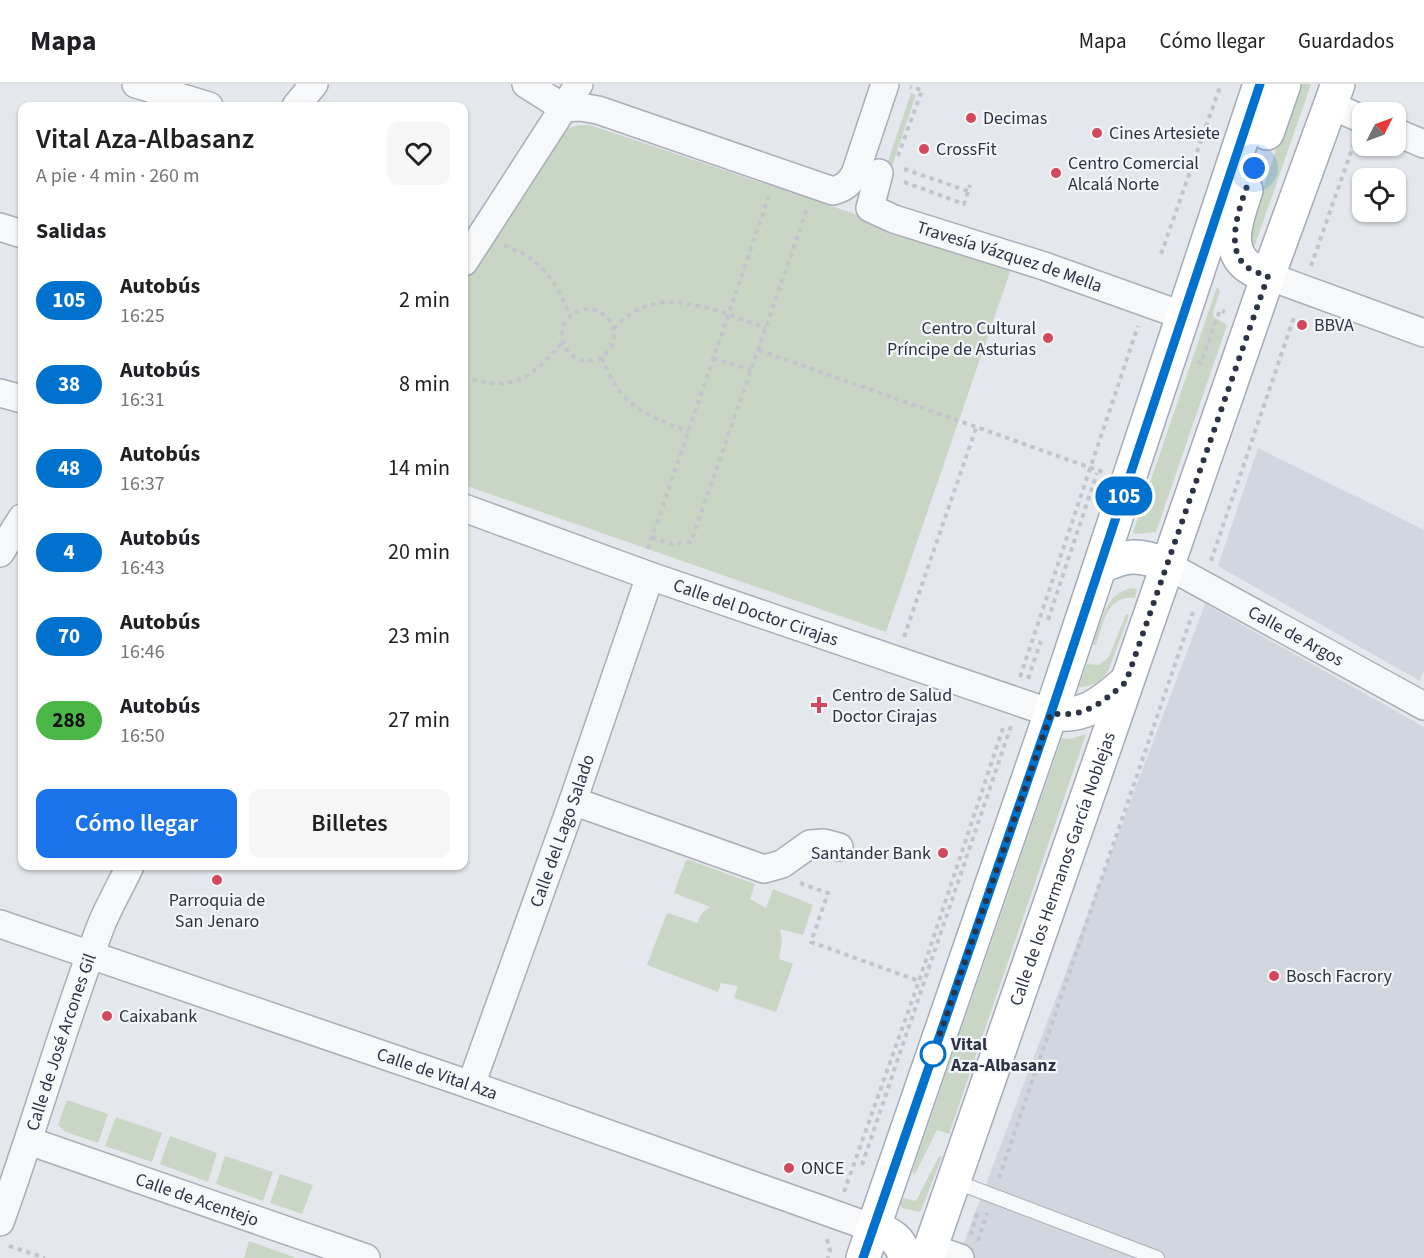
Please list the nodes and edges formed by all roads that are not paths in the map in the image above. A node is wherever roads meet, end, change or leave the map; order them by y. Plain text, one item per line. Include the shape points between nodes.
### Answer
1 (136, 84) edge
2 (314, 84) edge
3 (526, 84) edge
4 (579, 84) edge
5 (885, 84) edge
6 (1260, 84) edge
7 (1284, 84) edge
8 (1334, 94) edge
9 (196, 102) edge
10 (299, 102) edge
11 (564, 108) junction
12 (1352, 121) edge
13 (1406, 137) edge
14 (1424, 144) edge
15 (867, 174) junction
16 (0, 227) edge
17 (18, 233) edge
18 (468, 256) edge
19 (1268, 276) junction
20 (1184, 316) junction
21 (1424, 333) edge
22 (0, 393) edge
23 (18, 398) edge
24 (468, 509) edge
25 (18, 524) edge
26 (0, 553) edge
27 (1167, 565) junction
28 (1100, 567) junction
29 (644, 574) junction
30 (1126, 682) junction
31 (1424, 706) edge
32 (1051, 713) junction
33 (573, 801) junction
34 (839, 848) dead end
35 (128, 870) edge
36 (0, 924) edge
37 (90, 956) junction
38 (471, 1085) junction
39 (29, 1141) junction
40 (954, 1180) junction
41 (0, 1222) edge
42 (873, 1228) junction
43 (940, 1253) edge
44 (366, 1258) edge
45 (862, 1258) edge
46 (1157, 1258) edge

1 - 9 street
2 - 10 street
3 - 11 street
4 - 11 street
5 - 15 street
6 - 20 main road
7 - 19 main road via 1234,236 1236,253 1243,264
8 - 12 street
8 - 19 main road, Calle de los Hermanos García Noblejas
11 - 15 street via 598,110 775,188 833,191
11 - 18 street
13 - 14 street
15 - 20 street, Travesía Vázquez de Mella via 870,208 894,219 1044,266
16 - 17 street
19 - 21 street
19 - 27 main road, Calle de los Hermanos García Noblejas
20 - 28 main road
22 - 23 street
24 - 29 street, Calle del Doctor Cirajas
25 - 26 street
27 - 28 main road via 1130,556
27 - 30 main road, Calle de los Hermanos García Noblejas
27 - 31 street, Calle de Argos
28 - 32 main road
29 - 32 street, Calle del Doctor Cirajas
29 - 33 street, Calle del Lago Salado
30 - 32 main road, Calle de los Hermanos García Noblejas via 1093,707 1066,716
30 - 40 main road, Calle de los Hermanos García Noblejas
32 - 42 main road
33 - 34 street via 764,869 782,864 810,844
33 - 38 street, Calle del Lago Salado
35 - 37 street, Calle de José Arcones Gil
36 - 37 street, Calle de Vital Aza
37 - 38 street, Calle de Vital Aza
37 - 39 street, Calle de José Arcones Gil
38 - 42 street, Calle de Vital Aza
39 - 41 street, Calle de José Arcones Gil
39 - 44 street, Calle de Acentejo
40 - 43 main road, Calle de los Hermanos García Noblejas
40 - 46 lane
42 - 43 main road via 896,1238 903,1248
42 - 45 main road

